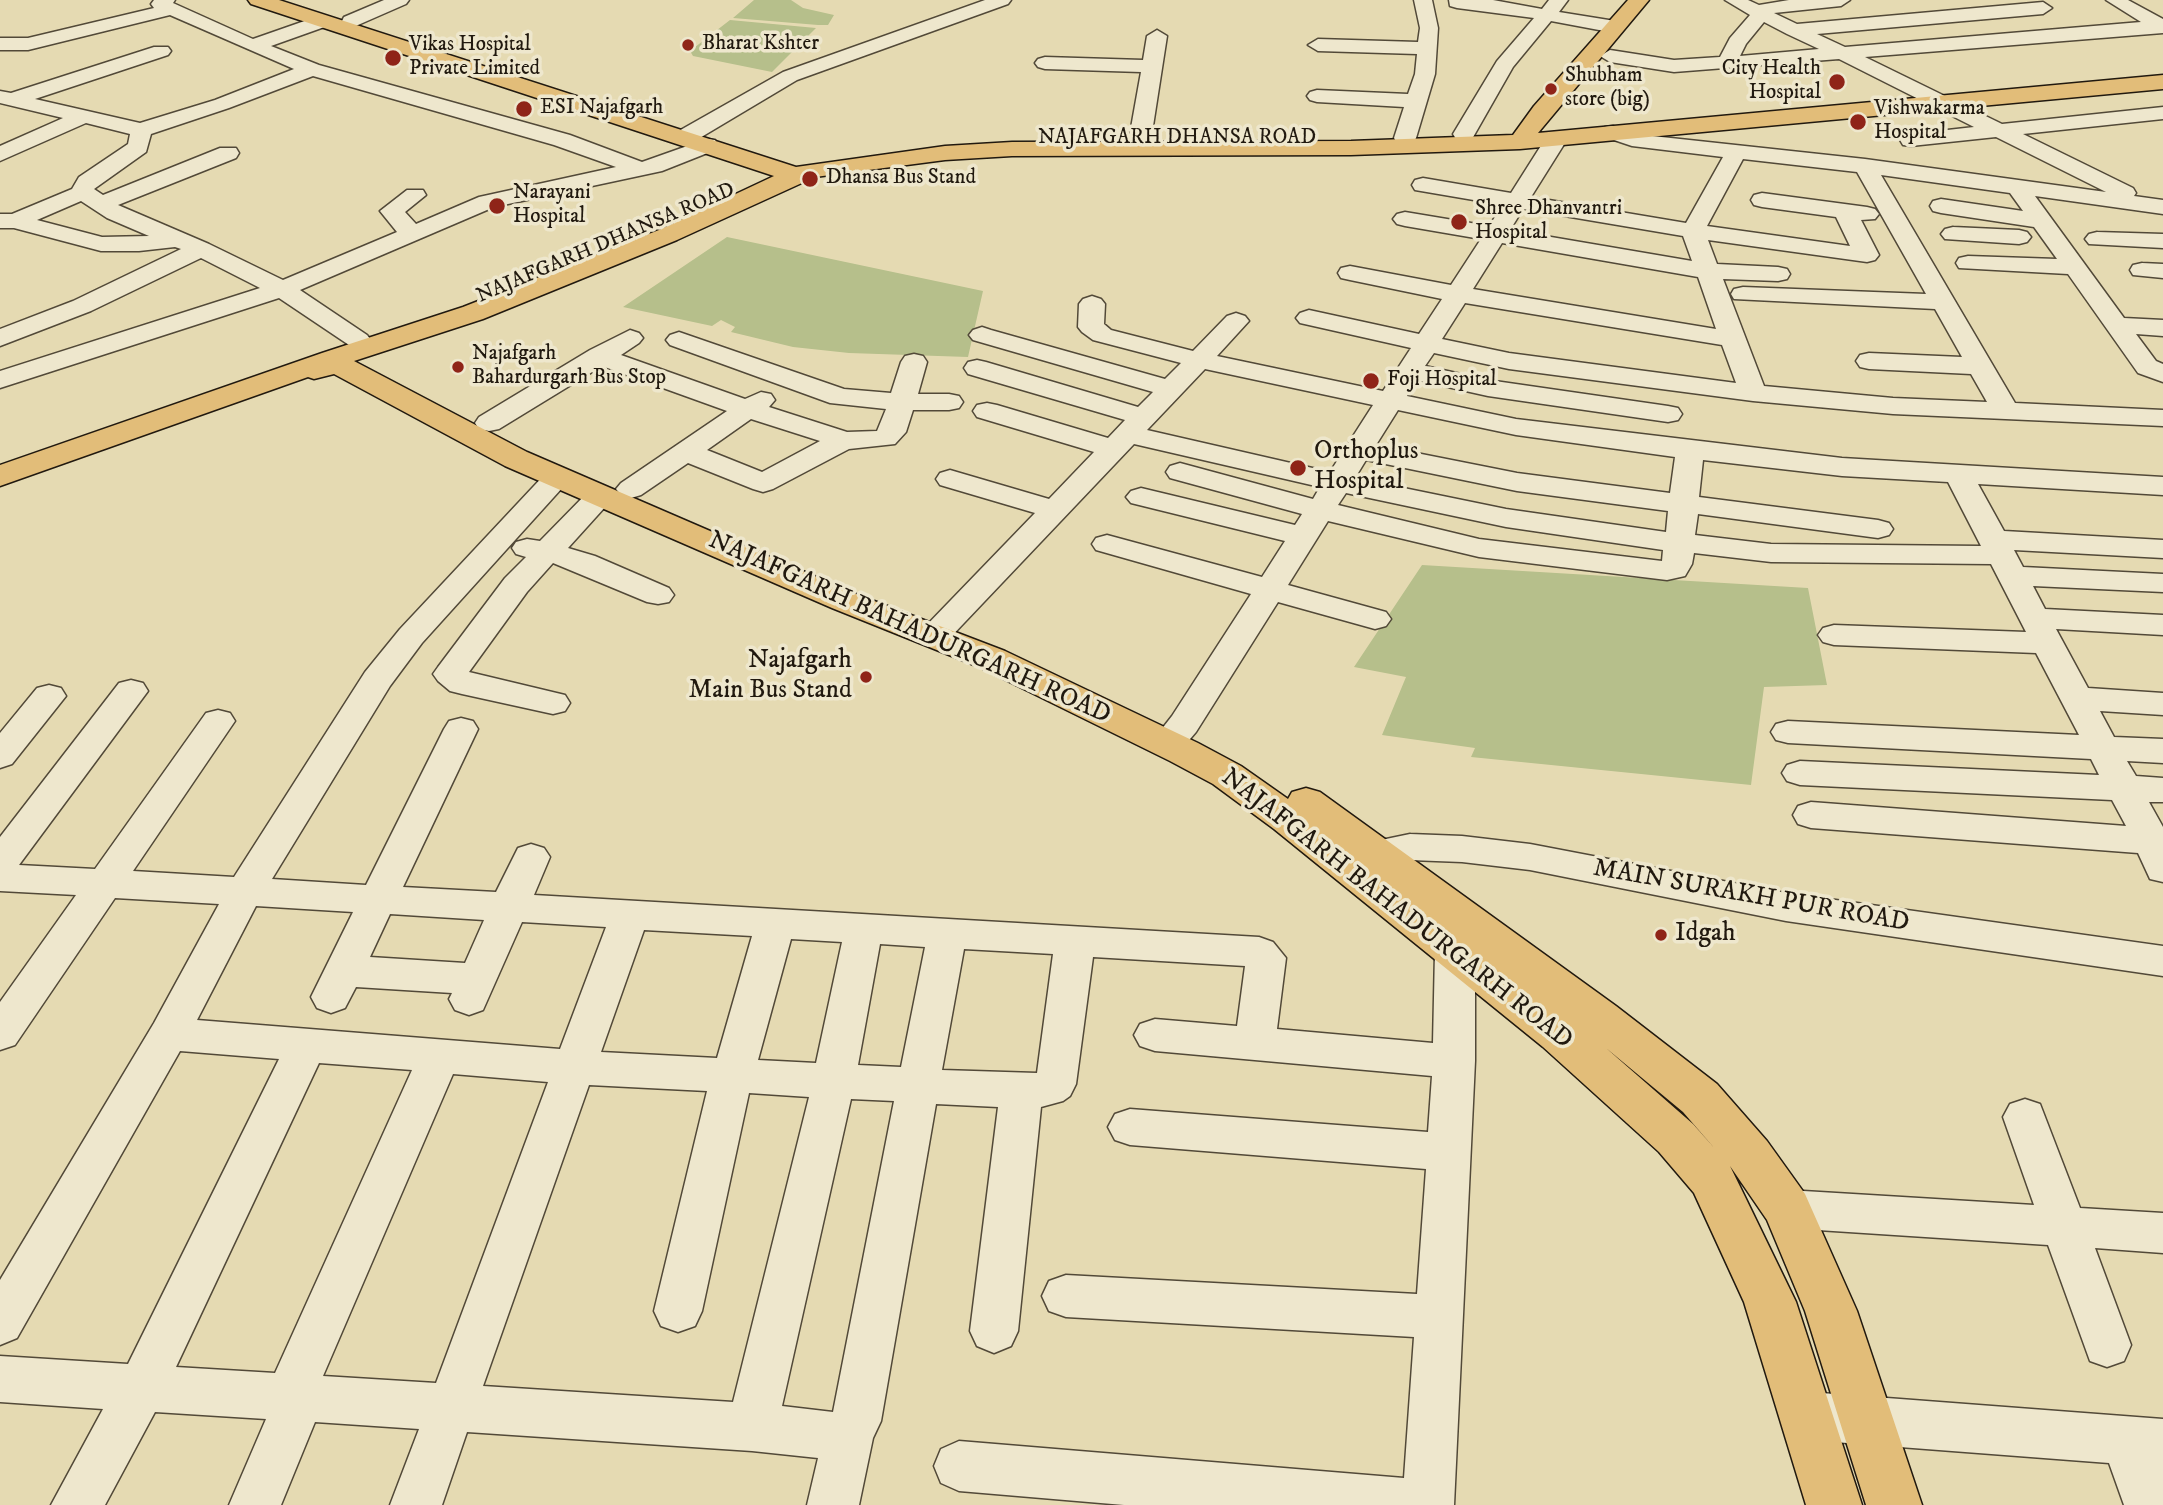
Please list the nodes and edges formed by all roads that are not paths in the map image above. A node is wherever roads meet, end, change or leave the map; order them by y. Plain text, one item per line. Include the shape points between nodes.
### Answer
1 (258, 0) edge
2 (279, 0) edge
3 (400, 0) edge
4 (1002, 0) edge
5 (1409, 0) edge
6 (1423, 0) edge
7 (1639, 0) edge
8 (1657, 0) edge
9 (1734, 0) edge
10 (1841, 0) edge
11 (2115, 0) edge
12 (1460, 1) edge
13 (1812, 1) edge
14 (1494, 2) edge
15 (2037, 4) edge
16 (169, 5) edge
17 (1767, 7) edge
18 (1553, 8) edge
19 (323, 21) junction
20 (351, 21) junction
21 (1615, 27) junction
22 (1794, 30) junction
23 (2163, 30) edge
24 (2088, 33) junction
25 (1424, 43) junction
26 (0, 44) edge
27 (1318, 45) dead end
28 (253, 46) junction
29 (1129, 46) dead end
30 (1154, 49) junction
31 (161, 51) dead end
32 (1844, 54) junction
33 (1610, 56) junction
34 (1045, 63) dead end
35 (1727, 63) junction
36 (1334, 64) dead end
37 (312, 69) junction
38 (1874, 69) junction
39 (2163, 74) edge
40 (2163, 82) edge
41 (1317, 96) dead end
42 (6, 98) edge
43 (1939, 100) junction
44 (1415, 101) junction
45 (429, 102) junction
46 (2163, 113) edge
47 (400, 115) dead end
48 (83, 117) junction
49 (1997, 129) junction
50 (141, 130) junction
51 (1613, 132) junction
52 (1464, 134) junction
53 (1539, 136) junction
54 (697, 137) junction
55 (1405, 138) junction
56 (1140, 139) junction
57 (2074, 145) dead end
58 (2036, 148) junction
59 (1737, 152) junction
60 (229, 153) dead end
61 (0, 154) edge
62 (1865, 166) junction
63 (638, 168) junction
64 (798, 170) junction
65 (1423, 185) dead end
66 (2009, 186) junction
67 (1521, 192) junction
68 (415, 195) dead end
69 (1625, 197) dead end
70 (91, 198) junction
71 (1762, 200) dead end
72 (1678, 205) dead end
73 (1941, 206) dead end
74 (2159, 208) edge
75 (1844, 211) junction
76 (1895, 217) junction
77 (1699, 220) junction
78 (7, 221) edge
79 (42, 228) junction
80 (1402, 229) dead end
81 (2048, 229) junction
82 (411, 233) junction
83 (1953, 234) dead end
84 (177, 239) junction
85 (2097, 239) dead end
86 (2163, 241) edge
87 (1487, 245) junction
88 (0, 246) edge
89 (201, 249) junction
90 (1968, 263) dead end
91 (2075, 267) junction
92 (1350, 273) dead end
93 (1778, 274) dead end
94 (1711, 282) junction
95 (282, 289) junction
96 (1457, 294) junction
97 (1943, 302) junction
98 (1092, 304) dead end
99 (1309, 318) dead end
100 (1236, 321) dead end
101 (2118, 325) junction
102 (2163, 327) edge
103 (982, 335) dead end
104 (0, 338) edge
105 (630, 338) dead end
106 (1732, 339) junction
107 (679, 340) dead end
108 (1426, 344) junction
109 (352, 349) junction
110 (599, 356) junction
111 (1199, 360) junction
112 (1869, 361) dead end
113 (914, 362) dead end
114 (1980, 366) junction
115 (977, 369) dead end
116 (1408, 370) junction
117 (2163, 374) edge
118 (790, 379) junction
119 (0, 380) edge
120 (249, 383) junction
121 (1171, 389) junction
122 (1753, 393) junction
123 (903, 402) junction
124 (949, 402) dead end
125 (1389, 402) junction
126 (747, 409) junction
127 (988, 411) dead end
128 (2006, 411) junction
129 (1668, 414) dead end
130 (2163, 418) edge
131 (489, 423) junction
132 (1129, 433) junction
133 (844, 440) junction
134 (1358, 450) junction
135 (1690, 450) junction
136 (685, 451) junction
137 (0, 464) edge
138 (1180, 472) dead end
139 (1959, 475) junction
140 (0, 476) edge
141 (558, 477) junction
142 (950, 479) dead end
143 (1337, 484) junction
144 (2163, 486) edge
145 (615, 492) junction
146 (1140, 497) dead end
147 (1684, 505) junction
148 (1055, 510) junction
149 (1320, 510) junction
150 (1878, 528) dead end
151 (1303, 536) junction
152 (1679, 543) junction
153 (496, 544) junction
154 (1107, 544) dead end
155 (2163, 549) edge
156 (548, 552) junction
157 (2002, 557) junction
158 (2163, 583) edge
159 (1268, 591) junction
160 (659, 595) dead end
161 (1375, 619) dead end
162 (2163, 625) edge
163 (942, 628) junction
164 (2041, 630) junction
165 (1834, 635) dead end
166 (131, 691) dead end
167 (49, 696) dead end
168 (2077, 698) junction
169 (552, 703) dead end
170 (2163, 704) edge
171 (218, 721) dead end
172 (461, 729) dead end
173 (1788, 732) dead end
174 (1175, 734) junction
175 (2103, 748) junction
176 (2163, 751) edge
177 (0, 756) edge
178 (1800, 773) dead end
179 (2124, 788) junction
180 (2163, 790) edge
181 (1811, 815) dead end
182 (2159, 850) edge
183 (1357, 856) junction
184 (531, 857) dead end
185 (0, 863) edge
186 (0, 877) edge
187 (105, 883) junction
188 (245, 891) junction
189 (380, 899) junction
190 (509, 907) junction
191 (630, 914) junction
192 (776, 922) junction
193 (864, 927) junction
194 (947, 932) junction
195 (1075, 940) junction
196 (1467, 940) junction
197 (2163, 961) edge
198 (0, 1034) edge
199 (169, 1034) junction
200 (1155, 1035) dead end
201 (307, 1044) junction
202 (1255, 1044) junction
203 (440, 1055) junction
204 (1454, 1061) junction
205 (574, 1067) junction
206 (732, 1077) junction
207 (834, 1080) junction
208 (919, 1084) junction
209 (1021, 1091) junction
210 (2025, 1117) dead end
211 (1130, 1127) dead end
212 (1448, 1152) junction
213 (1787, 1209) junction
214 (2065, 1227) junction
215 (2163, 1233) edge
216 (1066, 1296) dead end
217 (678, 1311) dead end
218 (1438, 1318) junction
219 (0, 1323) edge
220 (994, 1331) dead end
221 (2107, 1345) dead end
222 (0, 1379) edge
223 (141, 1389) junction
224 (295, 1398) junction
225 (451, 1407) junction
226 (1808, 1416) junction
227 (1869, 1420) junction
228 (752, 1427) junction
229 (849, 1435) junction
230 (2145, 1441) edge
231 (959, 1466) dead end
232 (77, 1505) edge
233 (255, 1505) edge
234 (416, 1505) edge
235 (833, 1505) edge
236 (1417, 1505) edge
237 (1428, 1505) edge
238 (1834, 1505) edge
239 (1894, 1505) edge
240 (2150, 1505) edge

1 - 19 main road
2 - 20 main road
3 - 20 street
4 - 54 street via 790,76
5 - 6 street
6 - 12 street
6 - 25 street
7 - 21 main road
8 - 33 main road
9 - 17 street
10 - 13 street
11 - 23 street
12 - 14 street
13 - 17 street
14 - 18 street
15 - 22 street
15 - 24 street
16 - 26 street via 44,41
16 - 28 street
17 - 22 street
17 - 35 street via 1737,41
18 - 21 street
18 - 52 street via 1504,65
19 - 28 street
19 - 54 main road
20 - 54 main road
21 - 53 main road via 1542,111
22 - 32 street
23 - 24 street
23 - 38 street
24 - 32 street
25 - 27 street
25 - 36 street
25 - 44 street
28 - 37 street
29 - 30 street
30 - 34 street
30 - 56 street
31 - 42 street
32 - 35 street
32 - 38 street
33 - 35 street via 1674,66
33 - 53 main road
37 - 45 street
37 - 50 street
38 - 43 street
39 - 43 main road, NAJAFGARH DHANSA ROAD
40 - 43 main road, NAJAFGARH DHANSA ROAD
41 - 44 street
42 - 48 street
43 - 49 street
43 - 51 main road, NAJAFGARH DHANSA ROAD
43 - 53 main road, NAJAFGARH DHANSA ROAD
44 - 55 street
45 - 47 street
45 - 63 street via 562,140
46 - 49 street
48 - 50 street
48 - 61 street
49 - 58 street
49 - 66 street via 1911,140
50 - 70 street via 138,147 83,186
51 - 53 main road, NAJAFGARH DHANSA ROAD
51 - 59 street via 1631,140
52 - 53 main road, NAJAFGARH DHANSA ROAD
52 - 55 main road, NAJAFGARH DHANSA ROAD
53 - 64 main road, NAJAFGARH DHANSA ROAD via 1352,148 1012,149
53 - 67 street
54 - 63 street via 663,163
54 - 64 main road
55 - 56 main road, NAJAFGARH DHANSA ROAD
56 - 64 main road, NAJAFGARH DHANSA ROAD via 946,144
57 - 58 street
58 - 74 street
59 - 62 street
59 - 77 street
60 - 70 street
62 - 66 street
62 - 76 street
63 - 82 street via 487,202
64 - 109 main road via 642,245 473,313
65 - 67 street
66 - 74 street
66 - 81 street
67 - 69 street
67 - 77 street
67 - 87 street
68 - 82 street via 392,211
70 - 78 street
70 - 84 street
71 - 75 street
72 - 77 street
73 - 81 street
75 - 76 street
75 - 77 street via 1867,255
76 - 97 street
77 - 94 street
78 - 79 street
79 - 84 street via 100,244
79 - 88 street
80 - 87 street
81 - 83 street
81 - 91 street
82 - 95 street
84 - 89 street
85 - 86 street
87 - 94 street
87 - 96 street
89 - 95 street
89 - 104 street via 82,306
90 - 91 street
91 - 101 street
92 - 96 street
93 - 94 street
94 - 97 street
94 - 106 street
95 - 109 street
95 - 119 street
96 - 106 street
96 - 108 street
97 - 114 street
98 - 111 street via 1090,319 1095,331
99 - 108 street
100 - 111 street
101 - 102 street
101 - 117 street via 2147,367
103 - 121 street
105 - 110 street
106 - 122 street
107 - 118 street
108 - 116 street
108 - 122 street via 1531,364
109 - 120 main road
109 - 131 main road, NAJAFGARH BAHADURGARH ROAD
110 - 126 street
110 - 131 street
111 - 121 street
111 - 125 street
112 - 114 street
113 - 123 street
114 - 128 street
115 - 132 street
116 - 125 street
116 - 129 street via 1524,394
118 - 123 street via 850,399
118 - 126 street
120 - 137 main road
120 - 140 main road
120 - 141 main road, NAJAFGARH BAHADURGARH ROAD via 335,365 349,369 472,437
121 - 132 street
122 - 128 street
123 - 124 street
123 - 133 street via 892,432 884,438
125 - 134 street
125 - 135 street via 1516,427
126 - 133 street
126 - 136 street
127 - 132 street
128 - 130 street
131 - 145 main road, NAJAFGARH BAHADURGARH ROAD
132 - 143 street
132 - 148 street
133 - 136 street via 763,483
134 - 143 street
134 - 147 street via 1517,482
135 - 139 street
135 - 147 street
136 - 145 street
138 - 149 street
139 - 144 street
139 - 157 street
141 - 145 main road, NAJAFGARH BAHADURGARH ROAD
141 - 153 street
142 - 148 street
143 - 149 street
143 - 152 street via 1506,518
145 - 156 street
145 - 163 main road, NAJAFGARH BAHADURGARH ROAD
146 - 151 street
147 - 150 street
147 - 152 street
148 - 163 street
149 - 151 street
149 - 152 street via 1479,548 1667,571 1677,564
151 - 159 street
152 - 157 street via 1771,553
153 - 156 street
153 - 188 street via 377,680
154 - 159 street
155 - 157 street
156 - 160 street
156 - 169 street via 516,585 450,674 462,683
157 - 158 street
157 - 164 street
159 - 161 street
159 - 174 street
162 - 164 street
163 - 174 main road, NAJAFGARH BAHADURGARH ROAD via 1082,673
164 - 165 street
164 - 168 street
166 - 185 street
167 - 177 street
168 - 170 street
168 - 175 street
171 - 187 street
172 - 189 street
173 - 175 street
174 - 183 main road, NAJAFGARH BAHADURGARH ROAD via 1261,770
175 - 176 street
175 - 179 street
178 - 179 street
179 - 180 street
179 - 182 street
181 - 182 street
183 - 196 main road, NAJAFGARH BAHADURGARH ROAD
183 - 197 street, MAIN SURAKH PUR ROAD via 1410,847 1530,857 1786,907
184 - 190 street
186 - 187 street
187 - 188 street
187 - 198 street
188 - 189 street
188 - 199 street
189 - 190 street
189 - 190 street via 337,984 473,989
190 - 191 street
191 - 192 street
191 - 205 street
192 - 193 street
192 - 206 street
193 - 194 street
193 - 207 street
194 - 195 street
194 - 208 street
195 - 202 street via 1264,953
195 - 209 street via 1055,1084
196 - 204 street
196 - 213 main road, NAJAFGARH BAHADURGARH ROAD via 1601,1017 1700,1098 1750,1154
196 - 226 main road, NAJAFGARH BAHADURGARH ROAD via 1579,1051 1676,1138 1712,1179 1770,1301
199 - 201 street
199 - 219 street
200 - 202 street
201 - 203 street
201 - 223 street
202 - 204 street
203 - 205 street
203 - 224 street
204 - 212 street
205 - 206 street
205 - 225 street
206 - 207 street
206 - 217 street
207 - 208 street
207 - 228 street
208 - 209 street
208 - 229 street via 856,1421
209 - 220 street
210 - 214 street
211 - 212 street
212 - 218 street
213 - 214 street
213 - 227 main road, NAJAFGARH BAHADURGARH ROAD via 1832,1311
214 - 215 street
214 - 221 street
216 - 218 street
218 - 237 street
222 - 223 street
223 - 224 street
223 - 232 street
224 - 225 street
224 - 233 street
225 - 228 street
225 - 234 street
226 - 227 street
226 - 238 main road, NAJAFGARH BAHADURGARH ROAD
227 - 230 street
227 - 239 main road, NAJAFGARH BAHADURGARH ROAD
228 - 229 street
229 - 235 street
230 - 240 street
231 - 236 street

